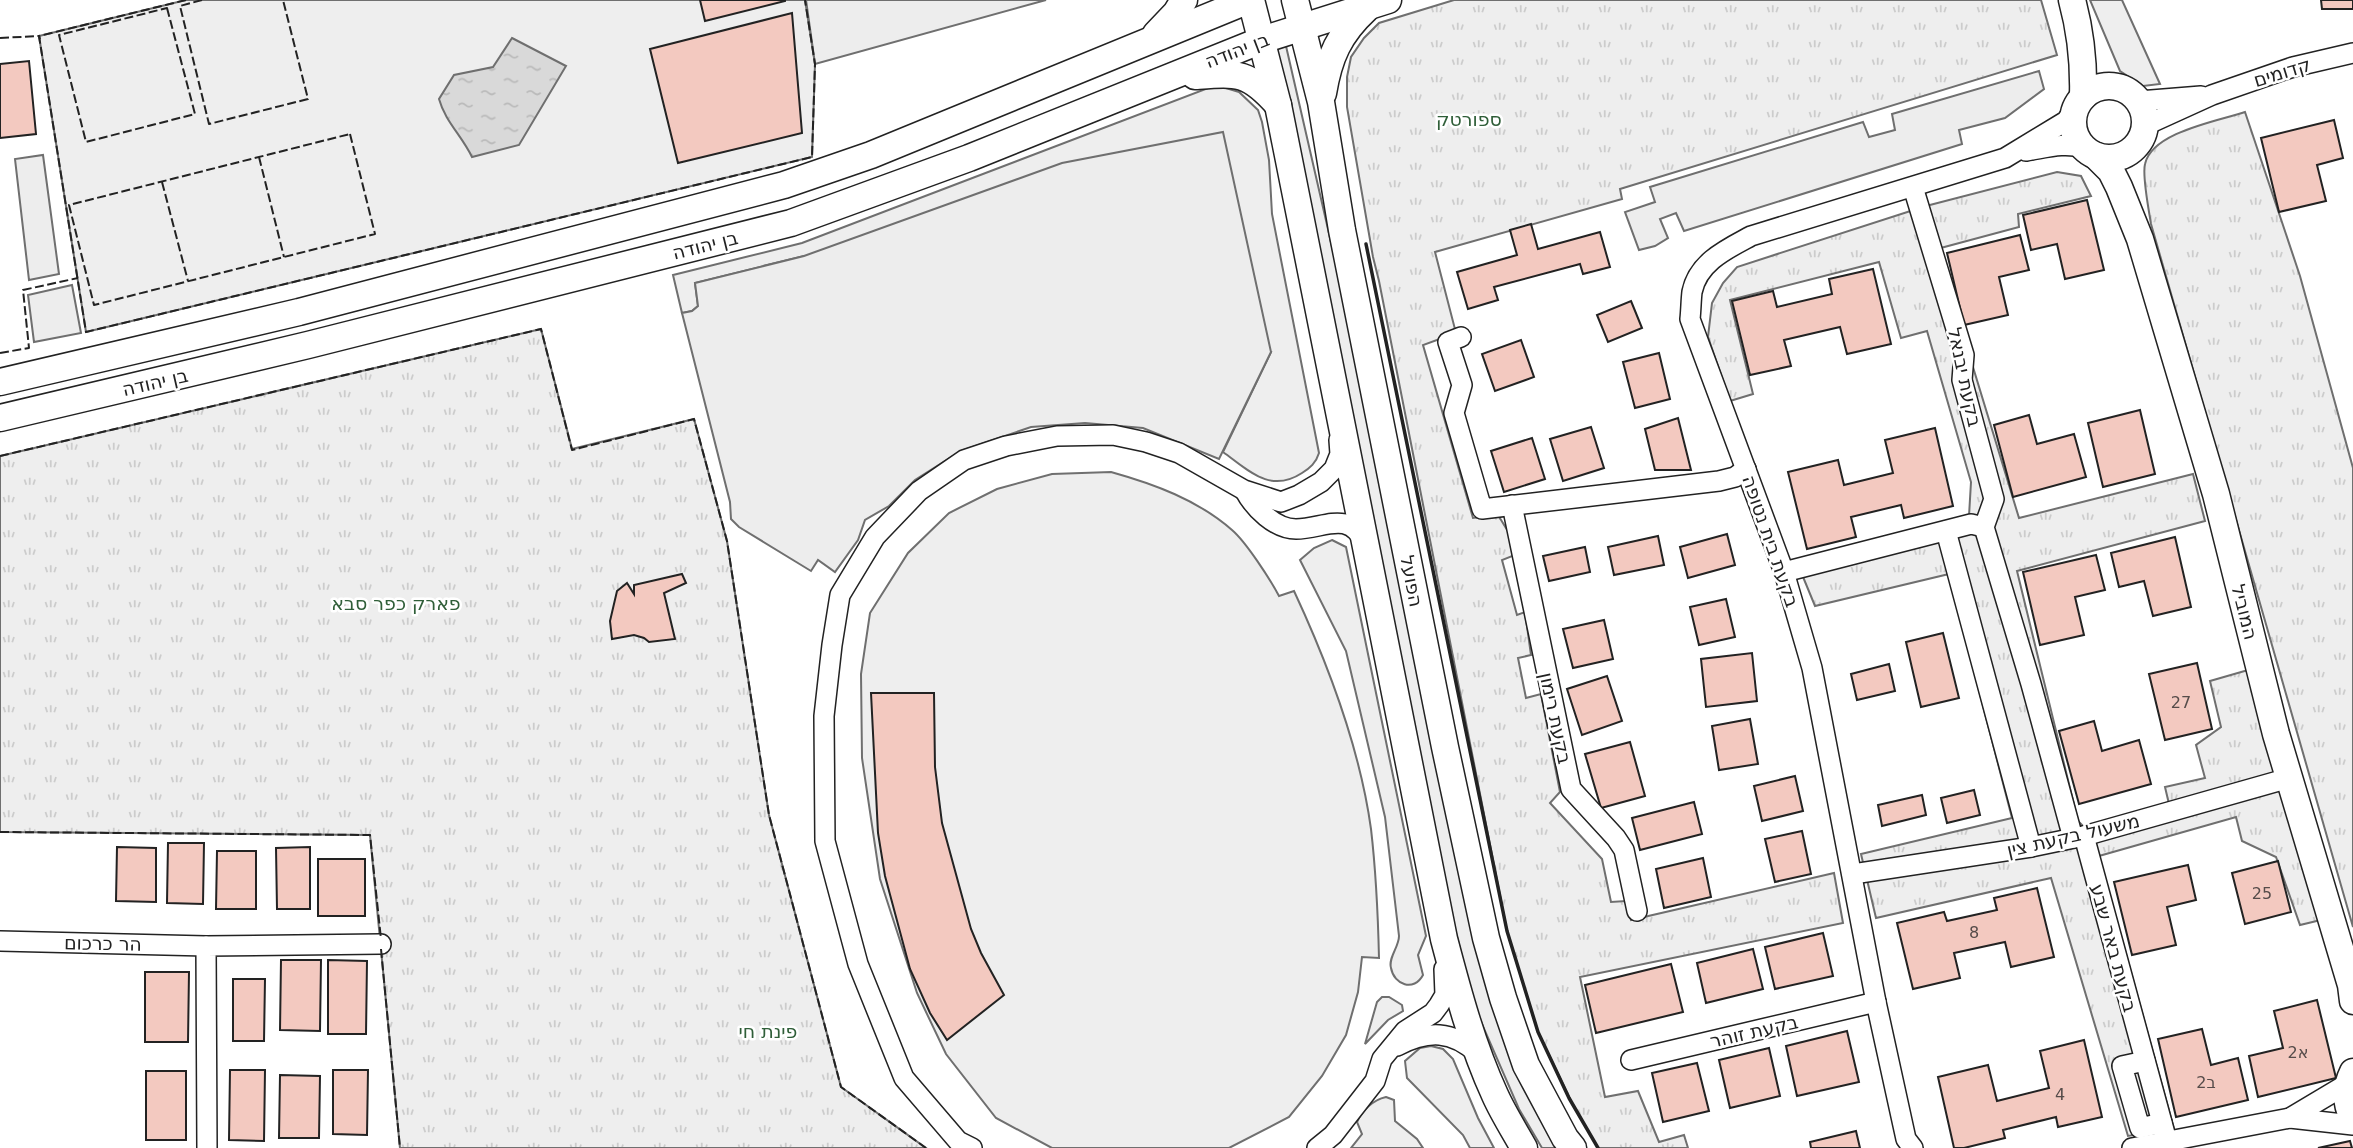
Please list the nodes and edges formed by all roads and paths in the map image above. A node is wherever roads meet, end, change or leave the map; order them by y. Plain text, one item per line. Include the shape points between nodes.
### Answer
1 (1184, 0) edge
2 (1250, 0) edge
3 (1295, 0) edge
4 (2071, 0) edge
5 (1379, 3) edge
6 (1302, 26) junction
7 (2080, 28) junction
8 (1262, 40) junction
9 (1146, 42) junction
10 (2353, 53) edge
11 (1165, 78) junction
12 (1321, 102) junction
13 (2079, 103) junction
14 (1278, 105) junction
15 (2134, 116) junction
16 (2090, 152) junction
17 (2015, 153) junction
18 (1913, 187) junction
19 (2140, 239) junction
20 (1461, 337) dead end
21 (0, 382) edge
22 (1338, 405) junction
23 (0, 418) edge
24 (1746, 469) junction
25 (1244, 490) junction
26 (1512, 505) junction
27 (1984, 527) junction
28 (1946, 531) junction
29 (1367, 547) junction
30 (1784, 572) junction
31 (2289, 778) junction
32 (2078, 837) junction
33 (2031, 847) junction
34 (1853, 874) junction
35 (1637, 912) dead end
36 (1444, 939) junction
37 (0, 941) edge
38 (381, 944) dead end
39 (206, 946) junction
40 (2352, 991) edge
41 (1876, 1002) junction
42 (1390, 1049) junction
43 (1479, 1055) junction
44 (1631, 1060) dead end
45 (2350, 1078) edge
46 (2290, 1118) junction
47 (2353, 1118) edge
48 (2353, 1125) edge
49 (2165, 1132) junction
50 (207, 1148) edge
51 (972, 1148) edge
52 (1317, 1148) edge
53 (1524, 1148) edge
54 (1573, 1148) edge
55 (1913, 1148) edge
56 (2132, 1148) edge

1 - 9 main road
2 - 8 main road, הפועל
2 - 9 main road, בן יהודה
3 - 6 main road, הפועל
4 - 7 main road
5 - 6 main road, בן יהודה
5 - 12 main road via 1343,32
6 - 8 main road, בן יהודה
6 - 12 main road, הפועל
7 - 13 main road via 2084,67
7 - 15 main road
8 - 11 main road, בן יהודה
8 - 14 main road, הפועל
9 - 21 main road, בן יהודה via 871,155 784,185 299,312
10 - 15 street, קדומים via 2293,66
11 - 14 main road via 1231,73 1264,88
11 - 23 main road, בן יהודה via 969,158 791,223
12 - 54 main road, הפועל via 1342,230 1486,938 1526,1065
13 - 15 main road via 2107,86
13 - 16 main road via 2073,127 2076,138
13 - 17 street, בקעת בית נטופה via 2066,121
14 - 22 main road, הפועל
15 - 16 main road via 2121,156
15 - 19 main road, המוביל via 2131,174
16 - 17 street, בקעת בית נטופה via 2059,145
16 - 19 main road, המוביל via 2111,171
17 - 18 street, בקעת בית נטופה
18 - 24 street, בקעת בית נטופה via 1751,236 1715,255 1699,276 1690,319
18 - 27 street, בקעת יבנאל via 1964,355 1962,380 1994,499
19 - 31 main road, המוביל via 2216,494
20 - 26 street via 1448,342 1462,386 1454,413 1482,509
22 - 25 street via 1340,454 1334,470 1321,482 1281,502
22 - 29 main road, הפועל
24 - 26 street via 1719,481
24 - 30 street, בקעת בית נטופה
25 - 29 street via 1252,505 1282,526 1297,529 1341,523 1360,533
25 - 51 street via 1179,453 1113,435 1057,436 1006,446 964,460 919,491 875,537 840,595 824,716 825,841 858,964 904,1078 958,1141
26 - 35 street, בקעת רימון via 1571,789 1624,850
27 - 28 street via 1971,524
27 - 32 street
28 - 30 street
28 - 33 street
29 - 36 main road, הפועל
30 - 34 street, בקעת בית נטופה via 1812,668
31 - 32 street, משעול בקעת צין
31 - 40 main road, המוביל
32 - 33 street, משעול בקעת צין
32 - 49 street, בקעת באר שבע
33 - 34 street, משעול בקעת צין
34 - 41 street, בקעת בית נטופה
36 - 42 street via 1445,995 1433,1013 1405,1031
36 - 43 main road, הפועל
37 - 39 street, הר כרכום
38 - 39 street, הר כרכום
39 - 50 street
41 - 44 street, בקעת זוהר
41 - 55 street, בקעת בית נטופה via 1906,1139
42 - 43 street via 1432,1034 1464,1041
42 - 52 street via 1375,1081 1333,1135
43 - 53 main road, הפועל
45 - 46 street
45 - 47 main road via 2347,1106
46 - 48 street
46 - 49 street
49 - 56 street

